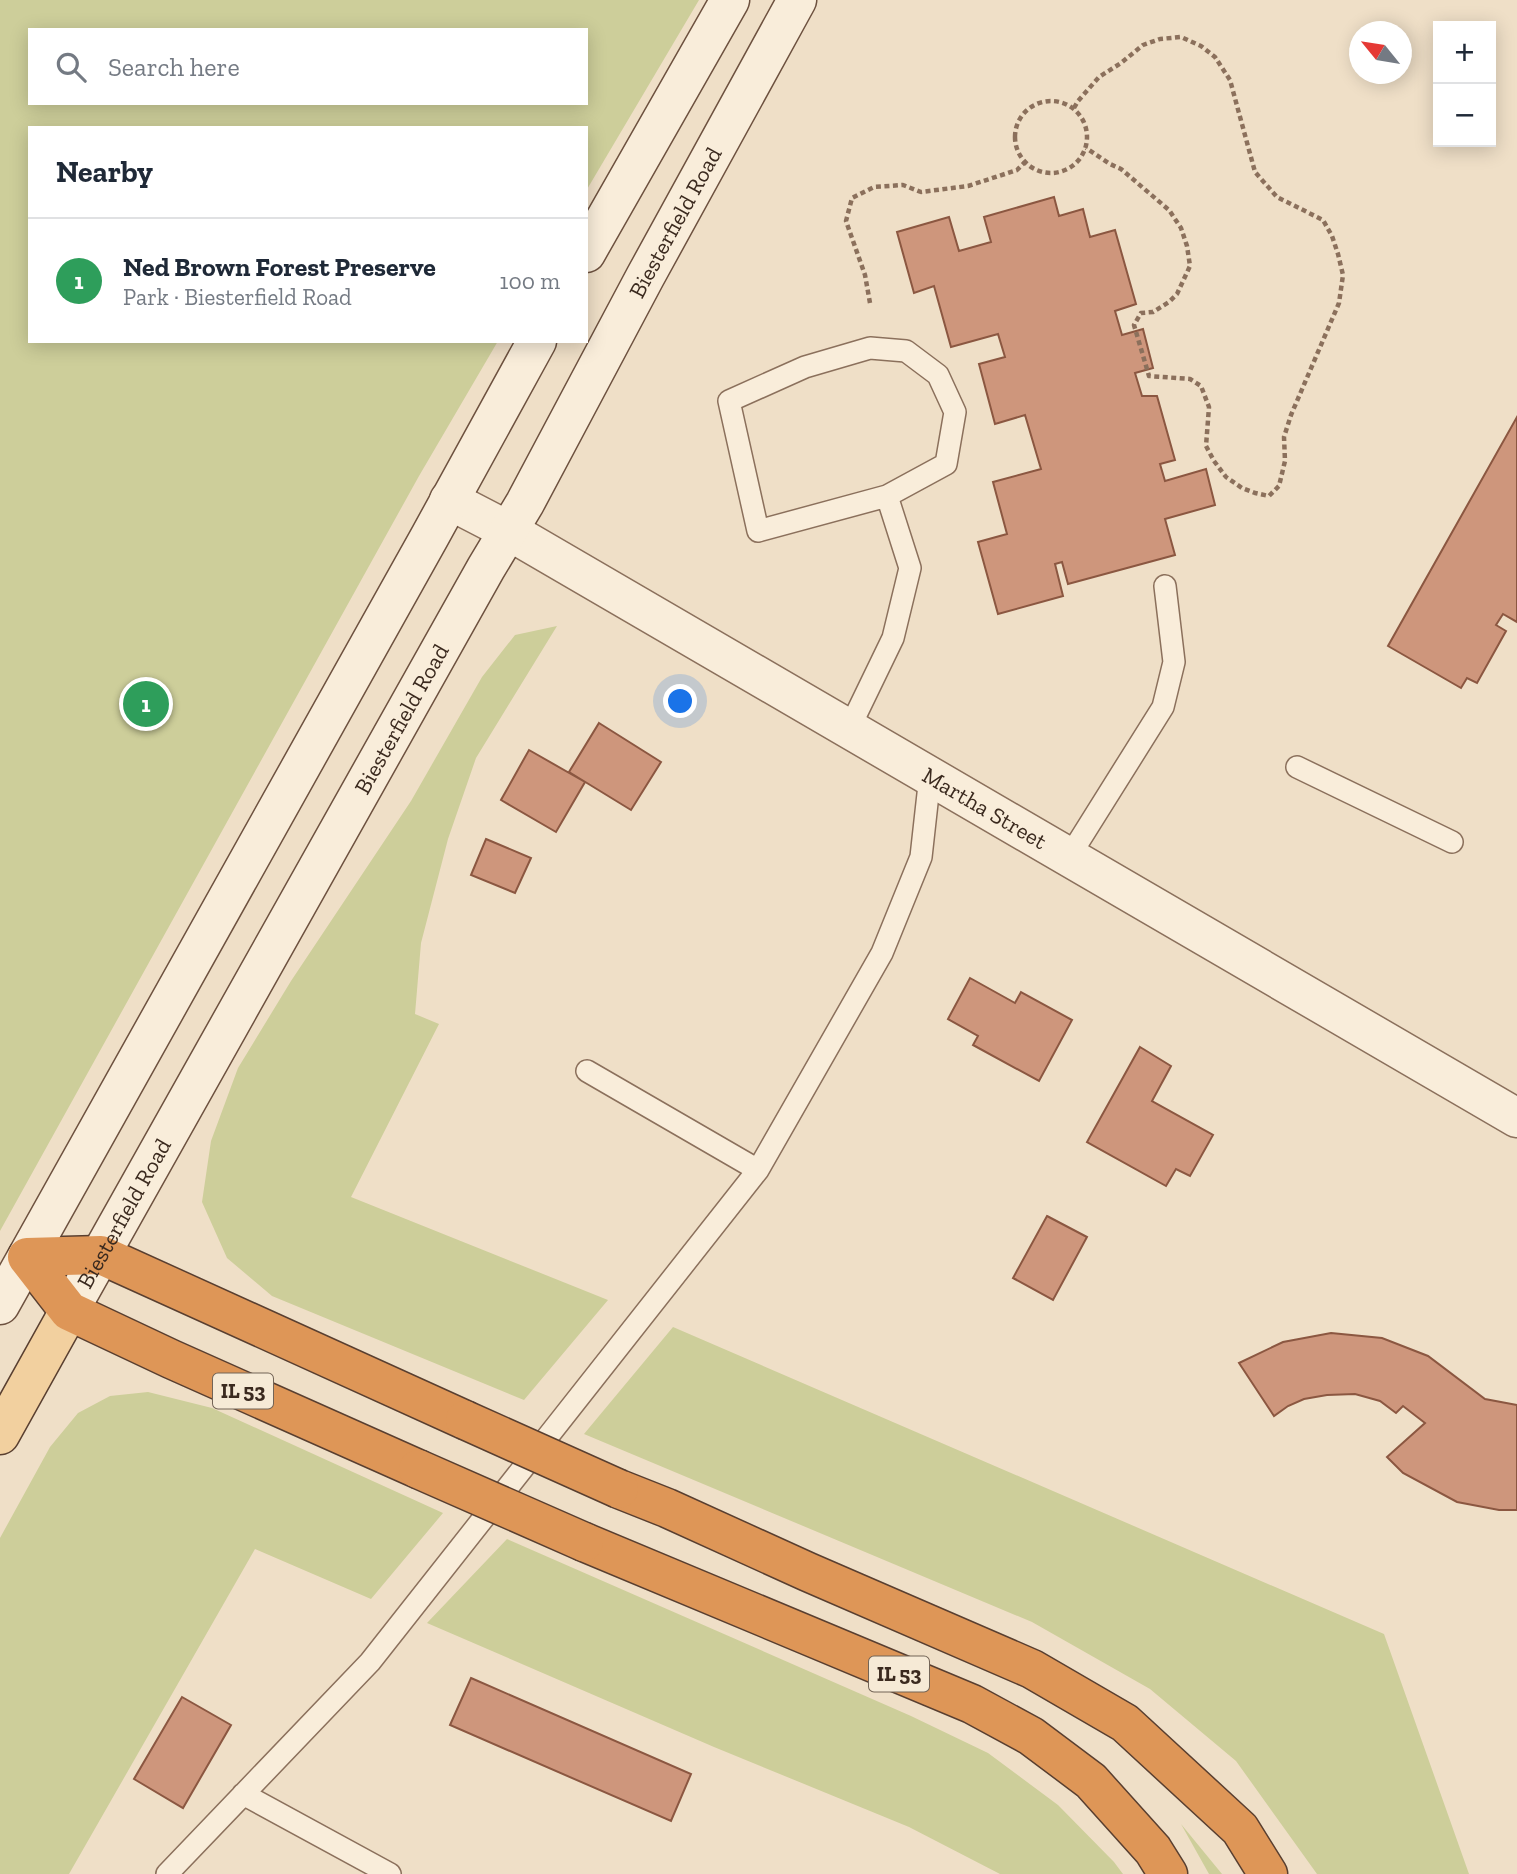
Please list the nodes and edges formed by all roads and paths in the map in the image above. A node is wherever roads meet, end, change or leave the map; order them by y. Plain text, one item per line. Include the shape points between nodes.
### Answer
1 (730, 0) edge
2 (797, 0) edge
3 (1074, 108) junction
4 (1086, 148) junction
5 (1025, 162) junction
6 (588, 249) edge
7 (870, 303) dead end
8 (536, 343) edge
9 (887, 496) junction
10 (449, 500) junction
11 (517, 517) junction
12 (1165, 586) dead end
13 (849, 729) junction
14 (1297, 767) dead end
15 (930, 776) junction
16 (1452, 842) dead end
17 (1069, 857) junction
18 (587, 1070) dead end
19 (1517, 1118) edge
20 (758, 1170) junction
21 (100, 1255) junction
22 (27, 1257) junction
23 (0, 1305) edge
24 (69, 1311) junction
25 (0, 1435) edge
26 (243, 1794) junction
27 (378, 1871) edge
28 (167, 1874) edge
29 (1168, 1874) edge
30 (1268, 1874) edge

1 - 6 main road
2 - 11 main road, Biesterfield Road
3 - 4 path via 1086,127
3 - 4 path via 1099,77 1143,45 1181,37 1191,41 1215,57 1230,80 1255,172 1277,197 1323,220 1332,236 1343,275 1339,303 1290,415 1279,486 1269,496 1242,488 1214,461 1206,446 1209,407 1201,386 1190,379 1149,376 1134,325 1141,313 1153,312 1177,294 1190,266 1187,246 1169,211 1121,169
3 - 5 path via 1052,100 1029,108 1016,128 1015,140
4 - 5 path via 1074,165 1055,173 1038,171
5 - 7 path via 1017,170 968,186 921,192 903,185 874,187 852,198 846,221
8 - 10 main road
9 - 9 lane via 946,464 955,412 938,375 906,351 870,348 805,367 729,401 758,531
9 - 13 lane via 909,568 893,638
10 - 11 main road, Martha Street
10 - 22 main road
11 - 13 main road, Martha Street
11 - 21 main road, Biesterfield Road
12 - 17 lane via 1174,662 1163,707
13 - 15 main road, Martha Street
14 - 16 lane
15 - 17 main road, Martha Street
15 - 20 lane via 920,857 882,953
17 - 19 main road, Martha Street
18 - 20 lane
20 - 26 lane via 370,1662
21 - 22 highway
21 - 24 main road, Biesterfield Road
21 - 30 highway, bridge via 1032,1669 1125,1723 1240,1829
22 - 23 main road
22 - 24 highway, IL 53
24 - 25 main road, Biesterfield Road
24 - 29 highway, IL 53, bridge via 584,1542 972,1704 1031,1736 1091,1781 1153,1850
26 - 27 lane
26 - 28 lane

